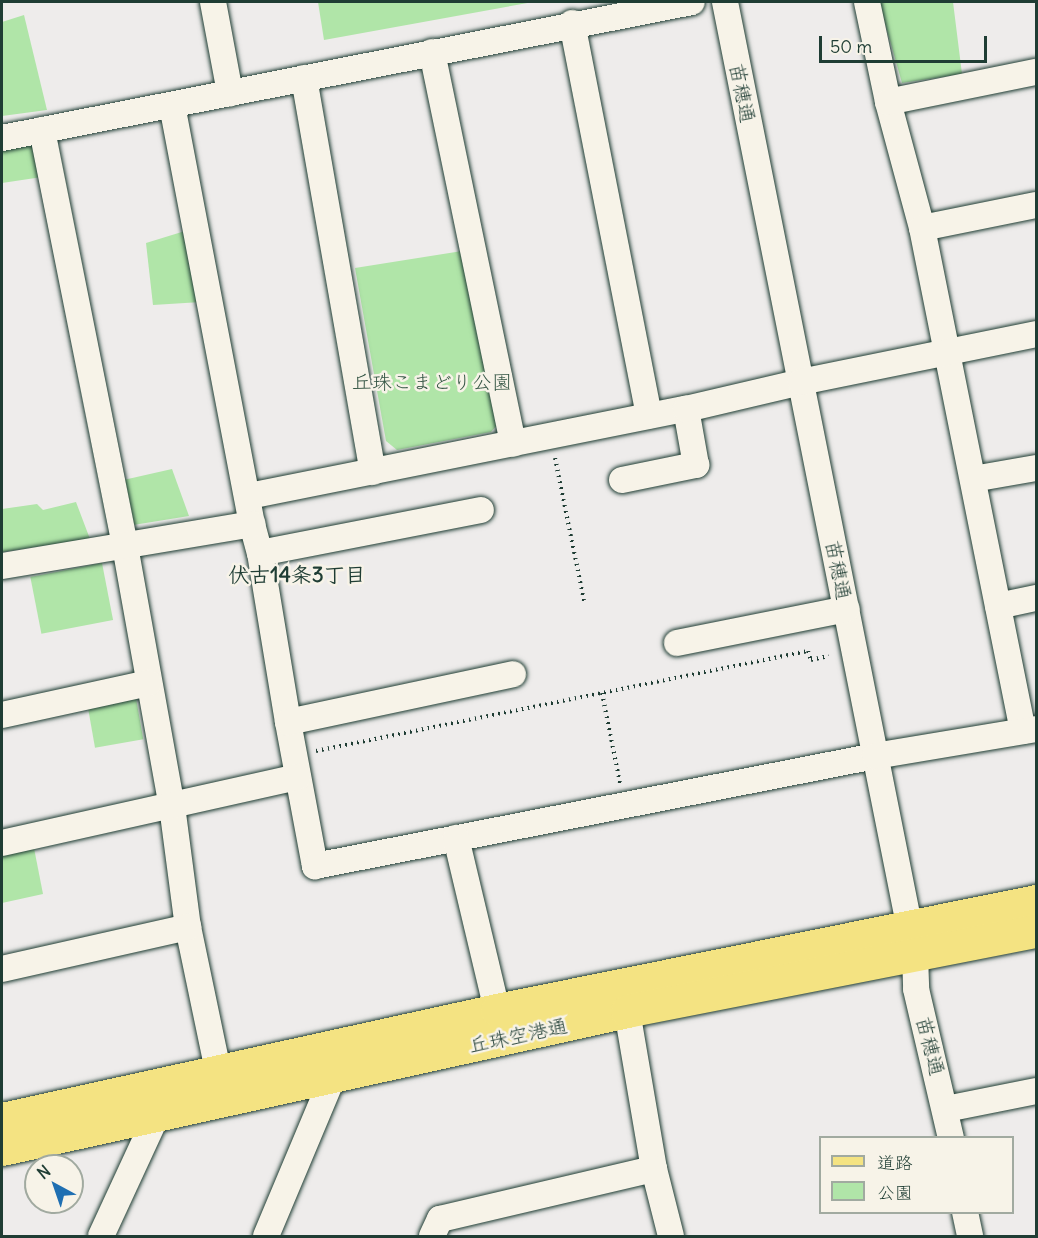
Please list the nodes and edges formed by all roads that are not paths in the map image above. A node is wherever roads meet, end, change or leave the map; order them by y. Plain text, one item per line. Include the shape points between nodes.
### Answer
1 (213, 2) edge
2 (692, 2) edge
3 (724, 2) edge
4 (867, 2) edge
5 (572, 23) junction
6 (432, 52) junction
7 (1036, 72) edge
8 (304, 78) junction
9 (230, 93) junction
10 (888, 102) junction
11 (172, 105) junction
12 (42, 130) junction
13 (2, 138) edge
14 (1036, 205) edge
15 (922, 228) junction
16 (1036, 334) edge
17 (947, 351) junction
18 (801, 382) junction
19 (687, 409) junction
20 (649, 416) junction
21 (513, 444) junction
22 (1036, 468) edge
23 (373, 472) junction
24 (973, 479) junction
25 (621, 480) dead end
26 (249, 496) junction
27 (481, 510) dead end
28 (252, 524) junction
29 (125, 546) junction
30 (260, 553) junction
31 (2, 566) edge
32 (1036, 598) edge
33 (998, 606) junction
34 (847, 609) junction
35 (677, 643) dead end
36 (513, 674) dead end
37 (148, 683) junction
38 (2, 714) edge
39 (288, 722) junction
40 (1030, 730) edge
41 (875, 756) junction
42 (298, 777) junction
43 (172, 806) junction
44 (456, 838) junction
45 (2, 843) edge
46 (1036, 901) edge
47 (188, 927) junction
48 (1036, 931) edge
49 (913, 941) junction
50 (2, 969) edge
51 (497, 1010) junction
52 (627, 1011) junction
53 (332, 1060) junction
54 (218, 1071) junction
55 (1036, 1091) edge
56 (946, 1109) junction
57 (158, 1115) junction
58 (2, 1119) edge
59 (951, 1136) edge
60 (2, 1149) edge
61 (654, 1169) junction
62 (965, 1214) edge
63 (101, 1236) edge
64 (266, 1236) edge
65 (432, 1236) edge
66 (671, 1236) edge
67 (970, 1236) edge

1 - 9 street
2 - 5 street
3 - 18 street, 苗穂通
4 - 10 street
5 - 6 street
5 - 20 street
6 - 8 street
6 - 21 street
7 - 10 street
8 - 9 street
8 - 23 street
9 - 11 street
10 - 15 street
11 - 12 street
11 - 26 street
12 - 13 street
12 - 29 street
14 - 15 street
15 - 17 street
16 - 17 street
17 - 18 street
17 - 24 street
18 - 19 street
18 - 34 street, 苗穂通
19 - 20 street
19 - 25 street via 696,465
20 - 21 street
21 - 23 street
22 - 24 street
23 - 26 street
24 - 33 street
26 - 28 street
27 - 30 street
28 - 29 street
28 - 30 street
29 - 31 street
29 - 37 street
30 - 39 street
32 - 33 street
33 - 40 street
34 - 35 street
34 - 41 street, 苗穂通
36 - 39 street
37 - 38 street
37 - 43 street
39 - 42 street
40 - 41 street
41 - 44 street
41 - 49 street, 苗穂通
42 - 43 street
42 - 44 street via 315,867
43 - 45 street
43 - 47 street
44 - 51 street
46 - 49 main road, 丘珠空港通
47 - 50 street
47 - 54 street
48 - 49 main road, 丘珠空港通
49 - 51 main road, 丘珠空港通
49 - 52 main road, 丘珠空港通
49 - 56 street, 苗穂通 via 916,989
51 - 53 main road, 丘珠空港通
52 - 53 main road, 丘珠空港通
52 - 61 street
53 - 54 main road, 丘珠空港通
53 - 57 main road, 丘珠空港通
53 - 64 street
54 - 58 main road, 丘珠空港通
55 - 56 street
56 - 59 street, 苗穂通
57 - 60 main road, 丘珠空港通
57 - 63 street
61 - 65 street via 440,1219
61 - 66 street
62 - 67 street

